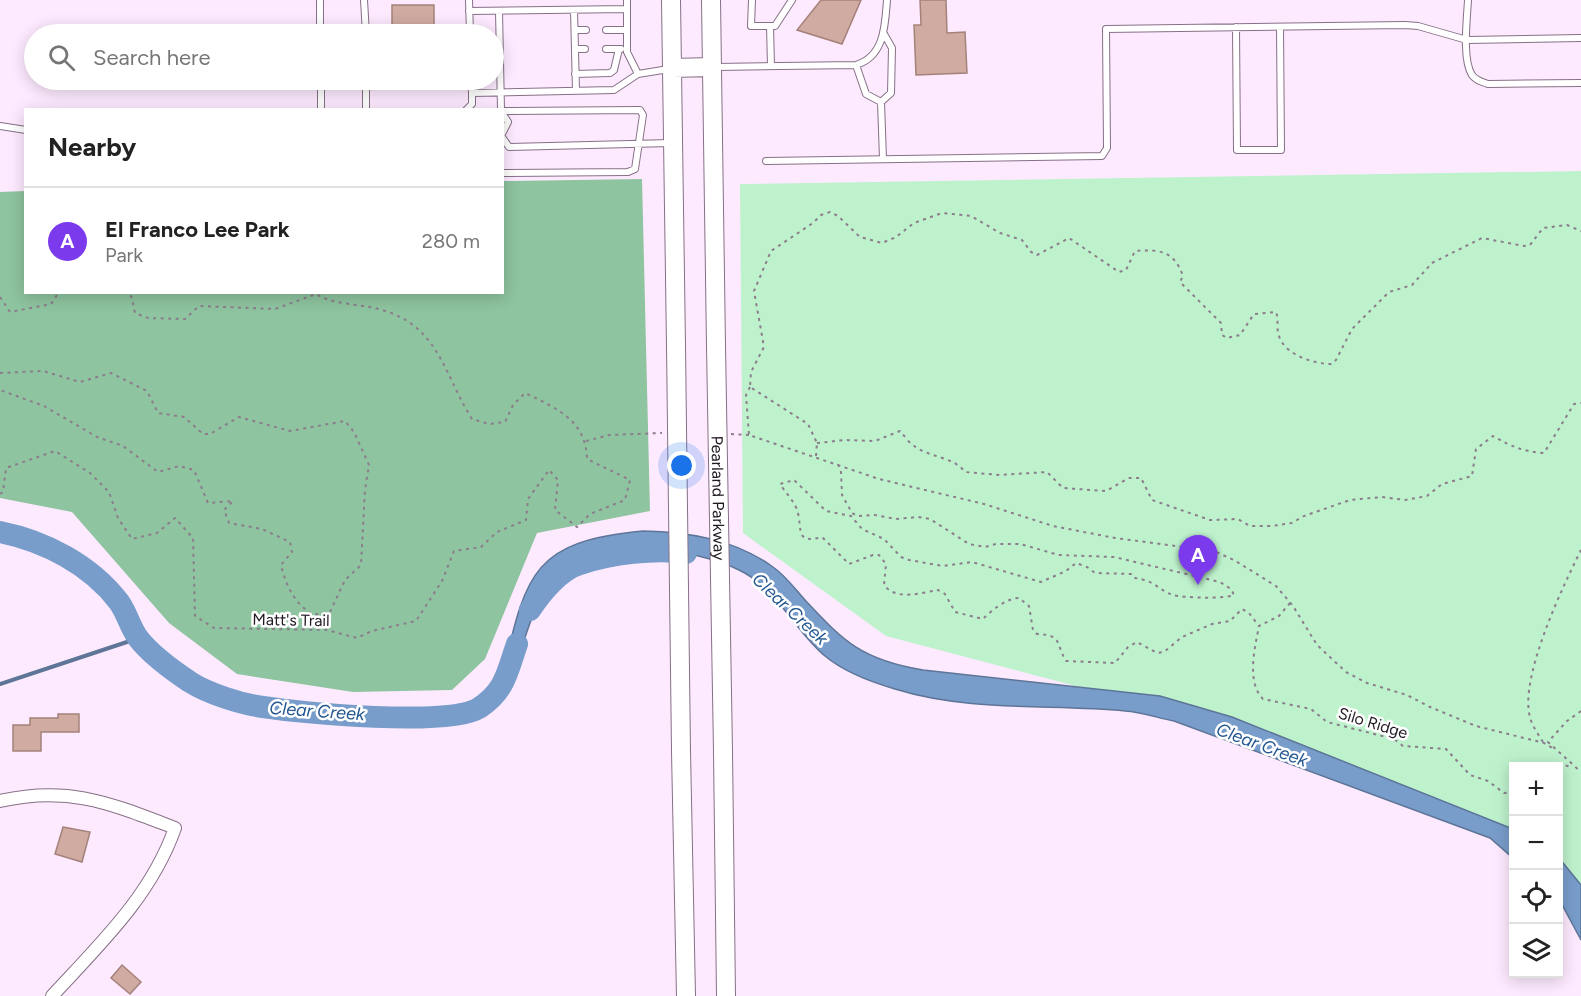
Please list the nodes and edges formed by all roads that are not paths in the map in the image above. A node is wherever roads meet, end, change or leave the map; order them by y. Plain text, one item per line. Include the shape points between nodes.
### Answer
1 (320, 0) edge
2 (364, 0) edge
3 (469, 0) edge
4 (627, 0) edge
5 (671, 0) edge
6 (711, 0) edge
7 (752, 0) edge
8 (792, 0) edge
9 (887, 0) edge
10 (1468, 0) edge
11 (627, 9) junction
12 (499, 10) junction
13 (574, 10) junction
14 (469, 11) junction
15 (320, 24) edge
16 (365, 24) edge
17 (470, 24) edge
18 (499, 24) edge
19 (770, 26) junction
20 (1236, 27) junction
21 (1280, 27) junction
22 (575, 30) junction
23 (586, 30) dead end
24 (606, 30) dead end
25 (627, 30) junction
26 (884, 34) junction
27 (1581, 38) edge
28 (1467, 39) junction
29 (575, 49) junction
30 (585, 49) dead end
31 (606, 49) dead end
32 (619, 49) junction
33 (627, 49) junction
34 (856, 65) junction
35 (771, 66) junction
36 (712, 67) junction
37 (672, 68) junction
38 (575, 74) junction
39 (638, 74) junction
40 (1581, 83) edge
41 (321, 90) edge
42 (366, 90) edge
43 (472, 90) edge
44 (500, 90) edge
45 (576, 91) junction
46 (472, 93) junction
47 (500, 93) junction
48 (881, 102) junction
49 (321, 108) edge
50 (366, 108) edge
51 (468, 108) edge
52 (502, 108) edge
53 (504, 111) edge
54 (504, 115) edge
55 (0, 126) edge
56 (24, 130) edge
57 (504, 131) edge
58 (504, 138) edge
59 (673, 143) junction
60 (639, 145) junction
61 (883, 159) junction
62 (765, 161) dead end
63 (504, 173) edge
64 (0, 801) edge
65 (52, 996) edge
66 (686, 996) edge
67 (726, 996) edge

1 - 15 lane
2 - 16 lane
3 - 14 lane
4 - 11 lane
5 - 37 main road
6 - 36 main road, Pearland Parkway
7 - 19 lane via 751,26
8 - 19 lane via 776,26
9 - 26 lane
10 - 28 lane
11 - 13 lane
11 - 25 lane
12 - 13 lane
12 - 14 lane
12 - 18 lane
13 - 22 lane
14 - 17 lane
19 - 35 lane
20 - 21 lane
20 - 21 lane via 1238,150 1281,150
20 - 61 lane via 1106,29 1107,148 1102,156
21 - 28 lane via 1418,26
22 - 23 lane
22 - 29 lane
24 - 25 lane
25 - 33 lane
26 - 34 lane via 875,53
26 - 48 lane via 892,48 891,93
27 - 28 lane
28 - 40 lane via 1468,64 1479,81
29 - 30 lane
29 - 38 lane
31 - 32 lane
32 - 33 lane
32 - 38 lane via 610,73
33 - 39 lane
34 - 35 lane
34 - 48 lane via 866,94
35 - 36 lane
36 - 37 main road
36 - 67 main road, Pearland Parkway, bridge
37 - 39 lane
37 - 59 main road
38 - 45 lane
39 - 45 lane via 614,90
41 - 49 lane
42 - 50 lane
43 - 46 lane
44 - 47 lane
45 - 47 lane
46 - 47 lane
46 - 51 lane
47 - 52 lane
48 - 61 lane
53 - 60 lane via 640,110 643,115
54 - 57 lane via 508,122
55 - 56 lane
58 - 60 lane via 509,147
59 - 60 lane
59 - 66 main road, bridge
60 - 63 lane via 635,169 628,172
61 - 62 lane
64 - 65 street via 31,796 81,796 105,801 175,828 139,899

